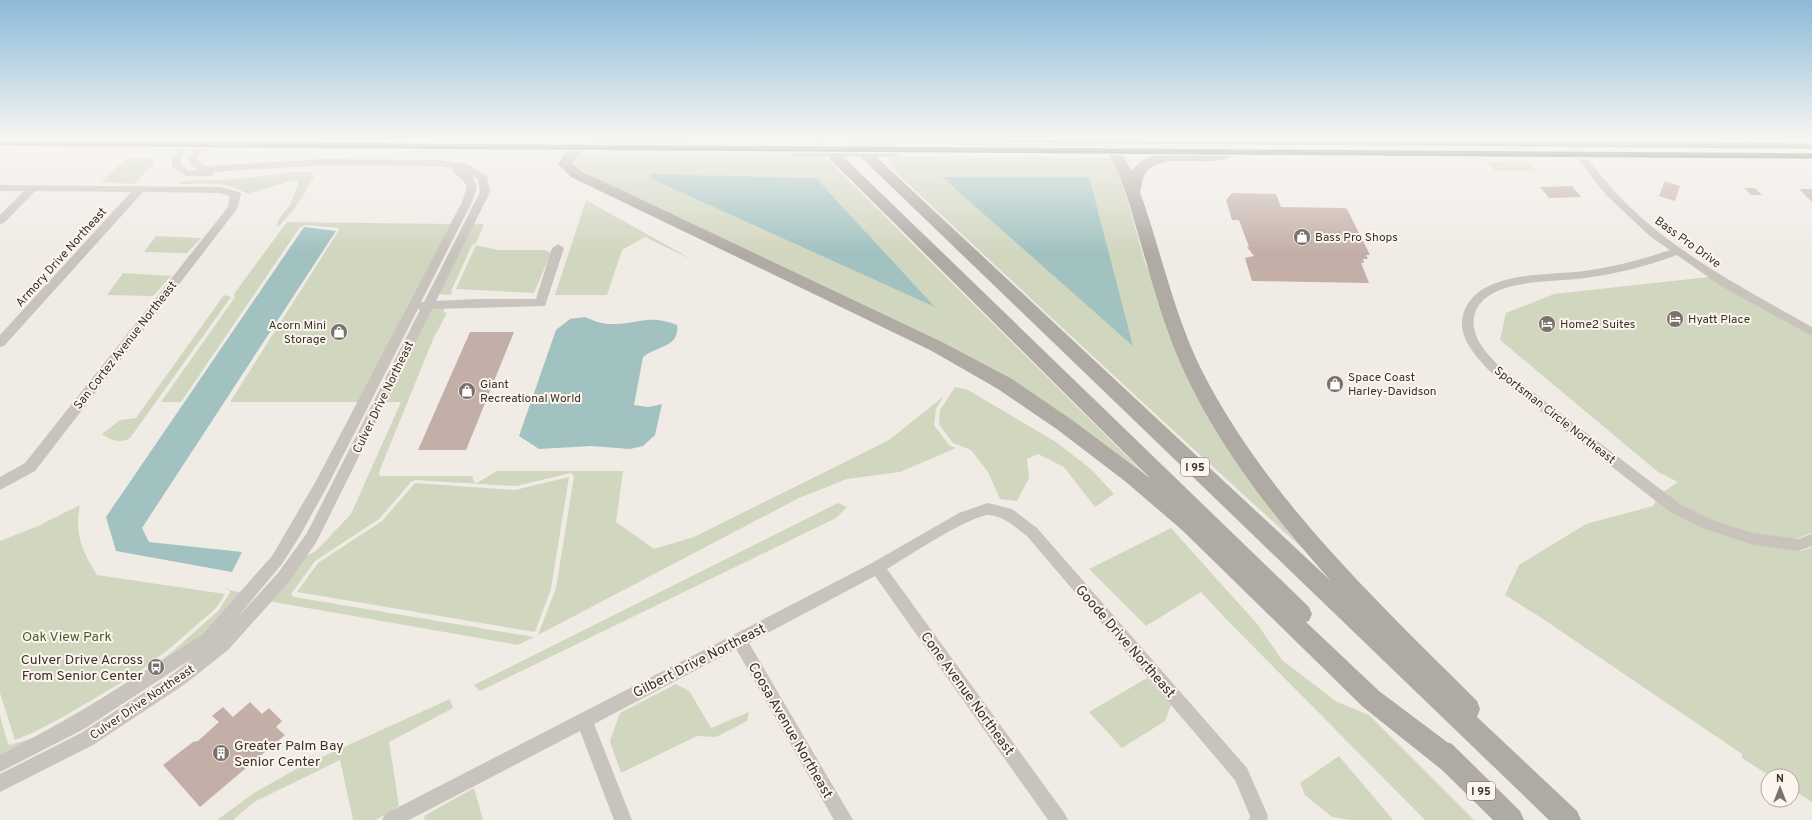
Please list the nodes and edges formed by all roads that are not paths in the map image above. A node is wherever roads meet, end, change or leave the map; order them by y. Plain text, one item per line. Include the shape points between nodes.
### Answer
1 (468, 177) edge
2 (482, 177) edge
3 (583, 177) edge
4 (856, 177) edge
5 (889, 177) edge
6 (1127, 177) edge
7 (1137, 177) edge
8 (1599, 177) edge
9 (1606, 177) edge
10 (0, 188) edge
11 (33, 188) junction
12 (140, 189) junction
13 (1133, 191) junction
14 (0, 221) edge
15 (558, 248) dead end
16 (1678, 251) junction
17 (415, 301) junction
18 (429, 302) junction
19 (1812, 324) edge
20 (1812, 332) edge
21 (0, 343) edge
22 (0, 484) edge
23 (1007, 513) joint
24 (1812, 540) edge
25 (877, 567) junction
26 (739, 640) junction
27 (584, 719) junction
28 (1451, 761) junction
29 (0, 764) edge
30 (0, 783) edge
31 (1542, 795) junction
32 (391, 820) edge
33 (623, 820) edge
34 (844, 820) edge
35 (1059, 820) edge
36 (1258, 820) edge
37 (1511, 820) edge
38 (1568, 820) edge

1 - 17 street, Culver Drive Northeast via 472,187 467,202
2 - 18 street, Culver Drive Northeast via 485,192
3 - 28 highway via 936,346 1005,384 1133,476 1183,519 1371,699
4 - 28 highway, I 95
5 - 31 highway, I 95
6 - 13 highway
7 - 13 highway
8 - 16 street, Bass Pro Drive via 1611,194 1632,215
9 - 19 street, Bass Pro Drive via 1633,206 1674,240 1748,289
10 - 11 street
11 - 12 street
11 - 14 street
12 - 21 street, Armory Drive Northeast
12 - 22 street, San Cortez Avenue Northeast via 220,190 236,194 233,207 30,467
13 - 31 highway via 1175,328 1193,371 1223,424 1260,479 1338,575 1482,724
15 - 18 street via 541,303
16 - 20 street, Bass Pro Drive via 1725,283
16 - 24 street, Sportsman Circle Northeast via 1635,266 1497,286 1479,295 1469,308 1467,322 1470,337 1479,353 1496,371 1675,508 1707,524 1753,539 1798,545
17 - 18 street
17 - 29 street, Culver Drive Northeast via 293,535 277,560 208,640 78,723
18 - 30 street, Culver Drive Northeast via 312,537 283,578 222,645 179,679 87,739
23 - 25 street, Gilbert Drive Northeast via 988,509 964,517
23 - 36 street, Goode Drive Northeast via 1032,532 1241,774 1259,816
25 - 26 street, Gilbert Drive Northeast
25 - 35 street, Cone Avenue Northeast
26 - 27 street, Gilbert Drive Northeast
26 - 34 street, Coosa Avenue Northeast
27 - 32 street, Gilbert Drive Northeast
27 - 33 street
28 - 37 highway, I 95
31 - 38 highway, I 95

